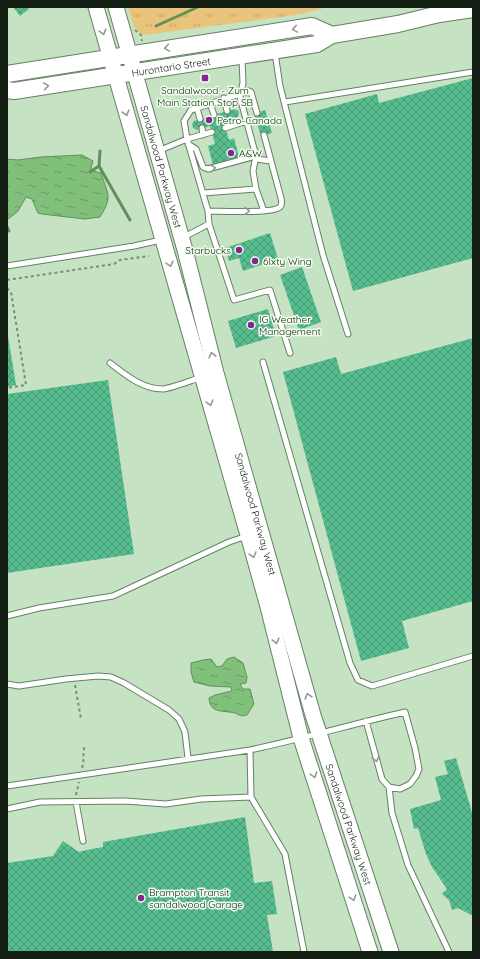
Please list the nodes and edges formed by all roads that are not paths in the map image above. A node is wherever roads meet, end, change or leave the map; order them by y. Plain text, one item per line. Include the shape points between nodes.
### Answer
1 (96, 7) edge
2 (116, 7) edge
3 (473, 9) edge
4 (332, 34) junction
5 (274, 50) junction
6 (129, 54) junction
7 (242, 56) junction
8 (110, 57) junction
9 (134, 72) junction
10 (473, 72) edge
11 (7, 74) edge
12 (115, 75) junction
13 (7, 90) edge
14 (241, 92) junction
15 (224, 98) junction
16 (285, 102) junction
17 (210, 103) junction
18 (197, 108) junction
19 (227, 111) dead end
20 (257, 113) dead end
21 (214, 115) dead end
22 (200, 119) dead end
23 (229, 120) dead end
24 (247, 121) junction
25 (202, 128) dead end
26 (212, 132) dead end
27 (203, 134) junction
28 (264, 135) dead end
29 (188, 142) junction
30 (157, 151) junction
31 (256, 158) junction
32 (271, 162) junction
33 (256, 189) junction
34 (203, 193) junction
35 (208, 211) junction
36 (264, 211) junction
37 (209, 224) junction
38 (181, 238) junction
39 (162, 239) junction
40 (7, 266) edge
41 (348, 334) dead end
42 (290, 353) dead end
43 (263, 362) dead end
44 (110, 363) dead end
45 (209, 375) junction
46 (255, 534) junction
47 (7, 616) edge
48 (473, 656) edge
49 (7, 684) edge
50 (366, 721) junction
51 (319, 734) junction
52 (301, 738) junction
53 (250, 750) junction
54 (188, 758) junction
55 (7, 786) edge
56 (389, 787) junction
57 (251, 797) junction
58 (76, 802) junction
59 (7, 809) edge
60 (83, 841) dead end
61 (304, 952) edge
62 (370, 952) edge
63 (391, 952) edge
64 (449, 952) edge

1 -> 8 main road, Sandalwood Parkway West
2 - 6 main road, Sandalwood Parkway West
3 - 4 main road, Hurontario Street
4 - 5 main road, Hurontario Street via 317,44
4 -> 6 main road, Hurontario Street via 312,26
5 - 7 main road, Hurontario Street
5 - 16 lane
6 - 8 main road, Hurontario Street
6 - 9 main road, Sandalwood Parkway West
7 - 9 main road, Hurontario Street
7 - 14 lane
8 - 11 main road, Hurontario Street
8 - 12 main road, Sandalwood Parkway West
9 - 12 main road, Hurontario Street
9 - 30 main road, Sandalwood Parkway West
10 - 16 lane
13 -> 12 main road, Hurontario Street
12 -> 39 main road, Sandalwood Parkway West
14 - 15 lane
14 - 20 lane via 251,92
14 - 24 lane
15 - 17 lane
15 - 19 lane
16 - 41 lane via 323,255
17 - 18 lane
17 - 21 lane
18 - 22 lane
18 - 29 lane via 191,110 184,121
23 - 24 lane via 228,127
24 - 31 lane
25 - 27 lane
26 - 27 lane
27 - 29 lane
28 - 32 lane
29 - 30 lane
29 -> 31 lane via 196,149 203,167 208,169
29 - 34 lane
30 - 38 main road, Sandalwood Parkway West
31 - 32 lane
31 - 33 lane via 253,175
32 - 36 lane via 282,204 278,208
33 - 34 lane
33 - 36 lane
34 - 35 lane
35 -> 36 lane
35 - 37 lane
37 - 38 lane
37 - 42 lane via 234,300 270,290
45 -> 38 main road, Sandalwood Parkway West
39 - 40 lane via 134,246
39 -> 45 main road, Sandalwood Parkway West
43 - 48 lane via 350,663 358,680 372,686
44 - 45 lane via 143,386 164,389
45 - 46 main road, Sandalwood Parkway West
46 - 47 lane via 229,542 113,596
51 -> 46 main road, Sandalwood Parkway West
46 -> 52 main road, Sandalwood Parkway West via 267,603
49 - 54 lane via 19,686 66,679 111,677 169,710 179,719 185,732
50 - 51 lane
50 -> 56 lane via 382,779
50 - 56 lane via 405,712 419,769 410,784 400,789
51 - 52 lane
51 - 63 main road, Sandalwood Parkway West
52 - 53 lane
52 -> 62 main road, Sandalwood Parkway West
53 - 54 lane
53 - 57 lane
54 - 55 lane
56 - 64 lane via 392,813 408,865
57 - 58 lane via 201,799 166,804 124,801
57 - 61 lane via 285,854
58 - 59 lane via 40,802
58 - 60 lane

